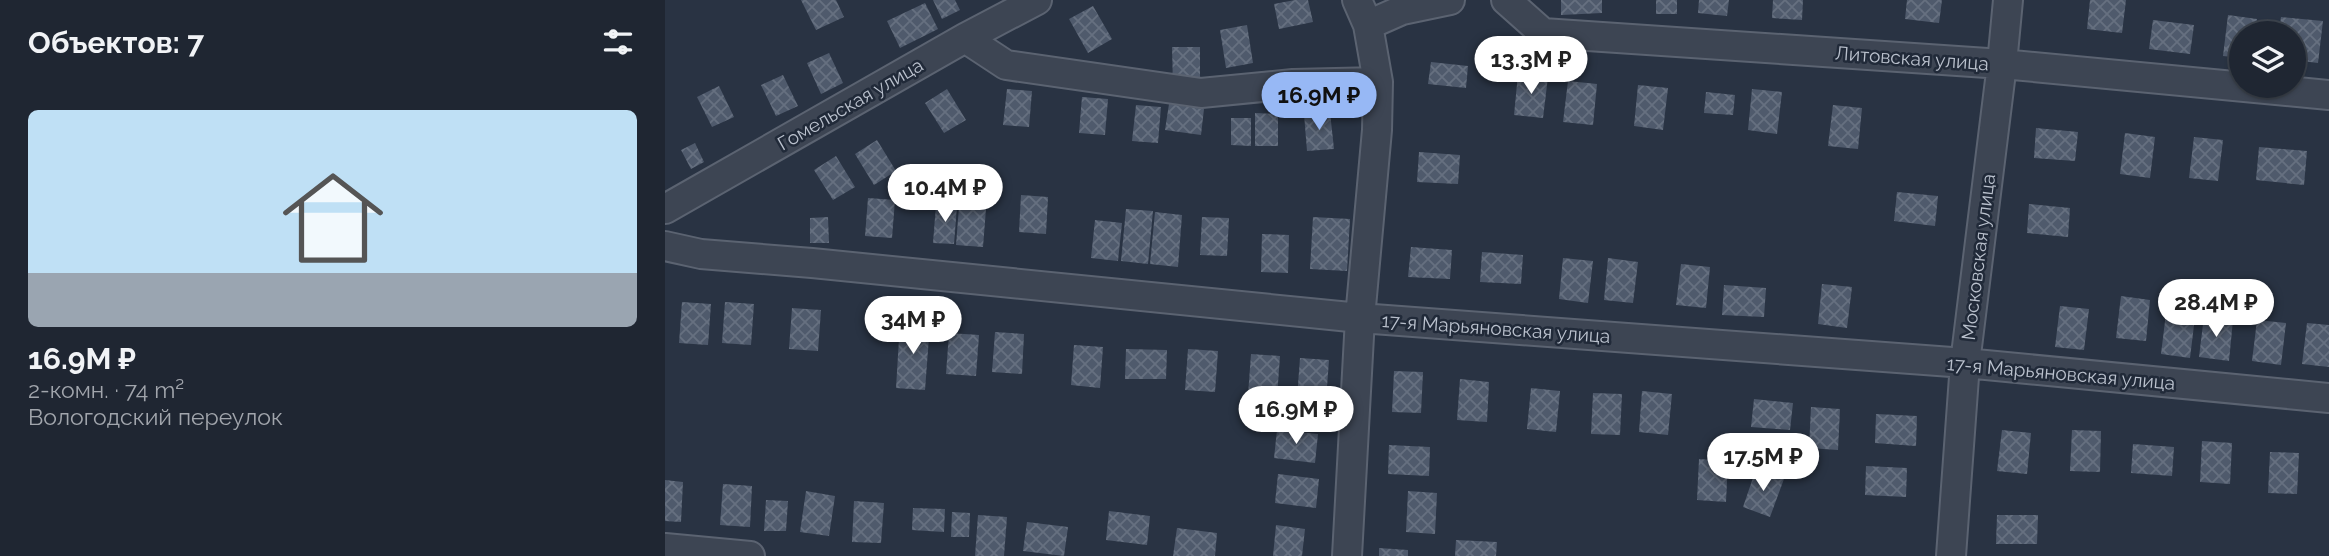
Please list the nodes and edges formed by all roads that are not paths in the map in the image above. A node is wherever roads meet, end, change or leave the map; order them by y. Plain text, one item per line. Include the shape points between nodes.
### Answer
1 (1037, 0) edge
2 (1450, 0) edge
3 (1506, 0) edge
4 (2008, 0) edge
5 (1363, 13) edge
6 (965, 38) junction
7 (2002, 64) junction
8 (1378, 82) junction
9 (2329, 95) edge
10 (665, 209) edge
11 (665, 246) edge
12 (1360, 318) junction
13 (1965, 363) junction
14 (2329, 398) edge
15 (665, 548) edge
16 (750, 556) edge
17 (1347, 556) edge
18 (1951, 556) edge

1 - 6 street, Гомельская улица
2 - 5 street
3 - 7 street, Литовская улица via 1543,33
4 - 7 street, Московская улица
5 - 8 street
6 - 8 street via 1006,65 1201,93
6 - 10 street, Гомельская улица
7 - 9 street, Литовская улица
7 - 13 street, Московская улица
8 - 12 street
11 - 12 street, 17-я Марьяновская улица via 701,254
12 - 13 street, 17-я Марьяновская улица
12 - 17 street
13 - 14 street, 17-я Марьяновская улица
13 - 18 street, Московская улица
15 - 16 street

